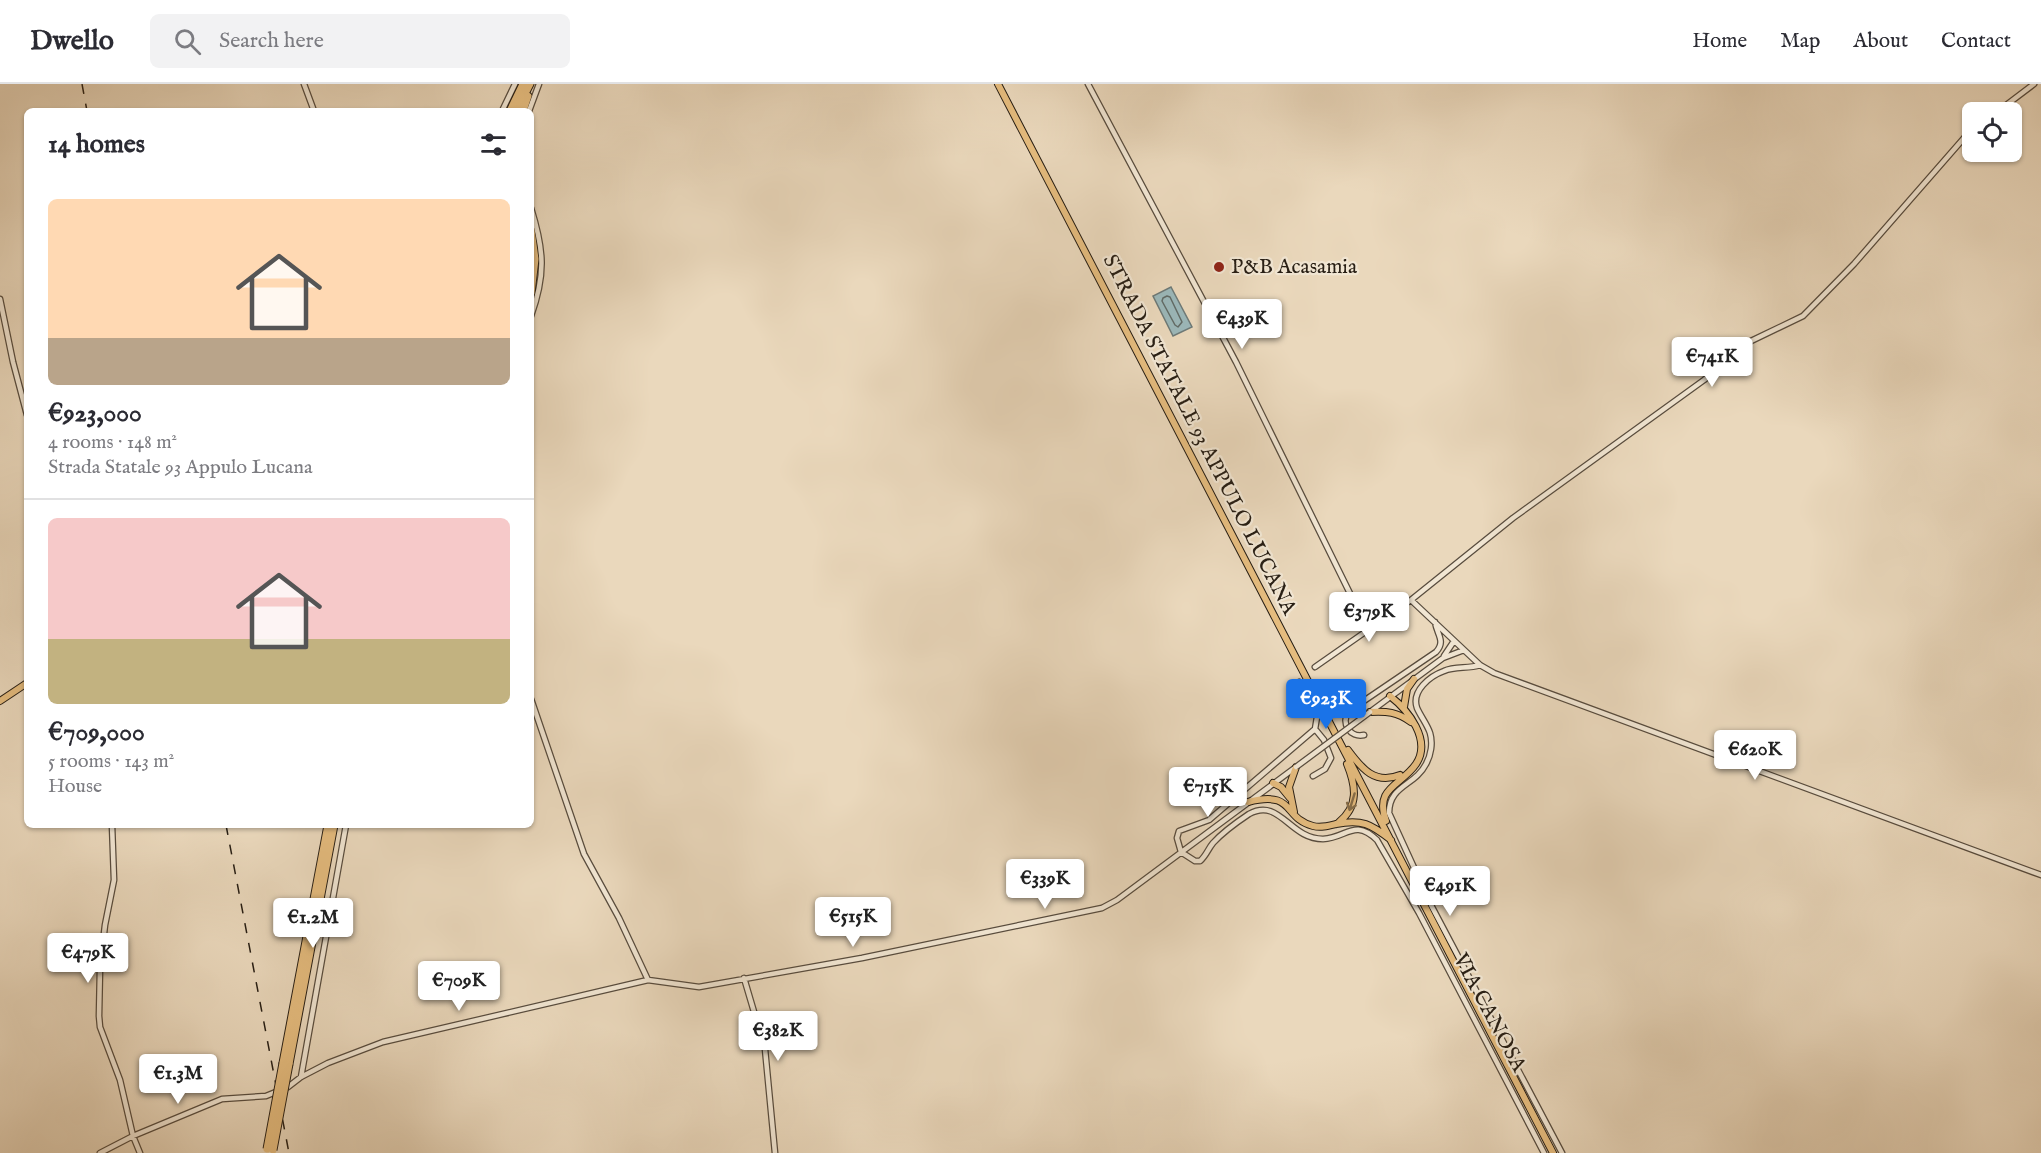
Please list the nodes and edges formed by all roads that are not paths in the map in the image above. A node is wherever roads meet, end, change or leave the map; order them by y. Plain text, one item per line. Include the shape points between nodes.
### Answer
1 (304, 84) edge
2 (515, 84) edge
3 (523, 84) edge
4 (531, 84) edge
5 (539, 84) edge
6 (998, 84) edge
7 (1088, 84) edge
8 (2034, 84) edge
9 (2010, 102) edge
10 (313, 108) edge
11 (503, 108) edge
12 (511, 108) edge
13 (518, 108) edge
14 (525, 108) edge
15 (530, 108) edge
16 (1962, 140) edge
17 (534, 217) edge
18 (534, 252) edge
19 (534, 268) edge
20 (0, 299) edge
21 (534, 305) edge
22 (24, 402) edge
23 (1411, 600) junction
24 (1435, 622) junction
25 (1368, 630) junction
26 (1454, 641) junction
27 (1464, 650) junction
28 (1443, 658) junction
29 (1480, 665) junction
30 (1315, 668) dead end
31 (1414, 679) junction
32 (1299, 682) dead end
33 (24, 685) edge
34 (1390, 696) junction
35 (0, 701) edge
36 (1404, 707) junction
37 (534, 708) edge
38 (1370, 712) junction
39 (1398, 713) junction
40 (1414, 724) junction
41 (1316, 729) junction
42 (1364, 735) dead end
43 (1336, 736) junction
44 (1296, 767) junction
45 (1407, 773) junction
46 (1313, 776) dead end
47 (1274, 783) junction
48 (1290, 798) junction
49 (1248, 802) junction
50 (1283, 803) junction
51 (1294, 812) junction
52 (1336, 824) junction
53 (112, 828) edge
54 (327, 828) edge
55 (333, 828) edge
56 (345, 828) edge
57 (1393, 841) junction
58 (1181, 852) junction
59 (2041, 875) edge
60 (744, 978) junction
61 (648, 980) junction
62 (286, 1063) junction
63 (300, 1077) junction
64 (133, 1136) junction
65 (270, 1151) edge
66 (100, 1153) edge
67 (140, 1153) edge
68 (775, 1153) edge
69 (1544, 1153) edge
70 (1553, 1153) edge
71 (1562, 1153) edge

1 - 10 street
2 - 11 street
3 - 12 highway
4 - 13 highway
4 - 14 highway
5 - 15 street
6 - 43 main road, STRADA STATALE 93 APPULO LUCANA
7 - 25 street via 1236,362
8 - 9 street
16 - 23 street via 1803,316 1751,341 1704,380 1513,518
17 - 21 street via 542,254
18 - 19 highway
20 - 22 street
23 - 24 street
23 - 25 street
24 - 26 street
24 - 42 street via 1441,647 1345,716 1350,732
25 - 30 street
26 - 27 street
26 - 28 street
27 - 28 street
27 - 29 street
28 - 31 street
29 - 59 street
29 - 71 street, VIA CANOSA via 1446,670 1427,682 1416,699 1430,733 1431,749 1418,775 1396,791 1389,813 1432,907
31 - 34 street
31 - 36 main road via 1404,697
32 - 41 street via 1317,717
33 - 35 main road
34 - 36 main road
34 - 38 street
34 - 39 main road
36 - 40 main road
37 - 61 street via 584,854
38 - 39 main road
38 - 44 street, bridge
39 - 40 main road
40 - 45 main road via 1421,743 1420,754
41 - 46 street via 1331,758
41 - 58 street via 1209,820 1179,831
43 - 45 main road via 1364,772 1375,777
43 -> 52 main road via 1354,781 1355,795 1352,808
43 - 57 main road, STRADA STATALE 93 APPULO LUCANA
44 - 47 street
44 - 48 main road via 1289,787
45 - 57 main road via 1389,788 1384,798 1382,810
47 - 48 main road
47 - 49 street
47 - 50 main road
48 - 51 main road
49 - 50 main road via 1269,798
49 - 58 street
50 - 51 main road
51 - 52 main road via 1312,826
52 - 57 main road via 1367,824
53 - 64 street via 114,880 100,969 99,1016
54 - 62 highway
55 - 62 highway
56 - 63 street
57 - 70 main road, STRADA STATALE 93 APPULO LUCANA
58 - 60 street via 1117,900 1089,913
58 - 69 street, VIA CANOSA via 1200,861 1224,833 1262,810 1274,811 1293,828 1314,837 1331,837 1357,829 1371,834 1419,913
60 - 61 street via 699,987
60 - 68 street via 765,1049
61 - 63 street via 383,1042
62 - 65 highway, bridge
63 - 64 street via 266,1096 222,1099
64 - 66 street
64 - 67 street

